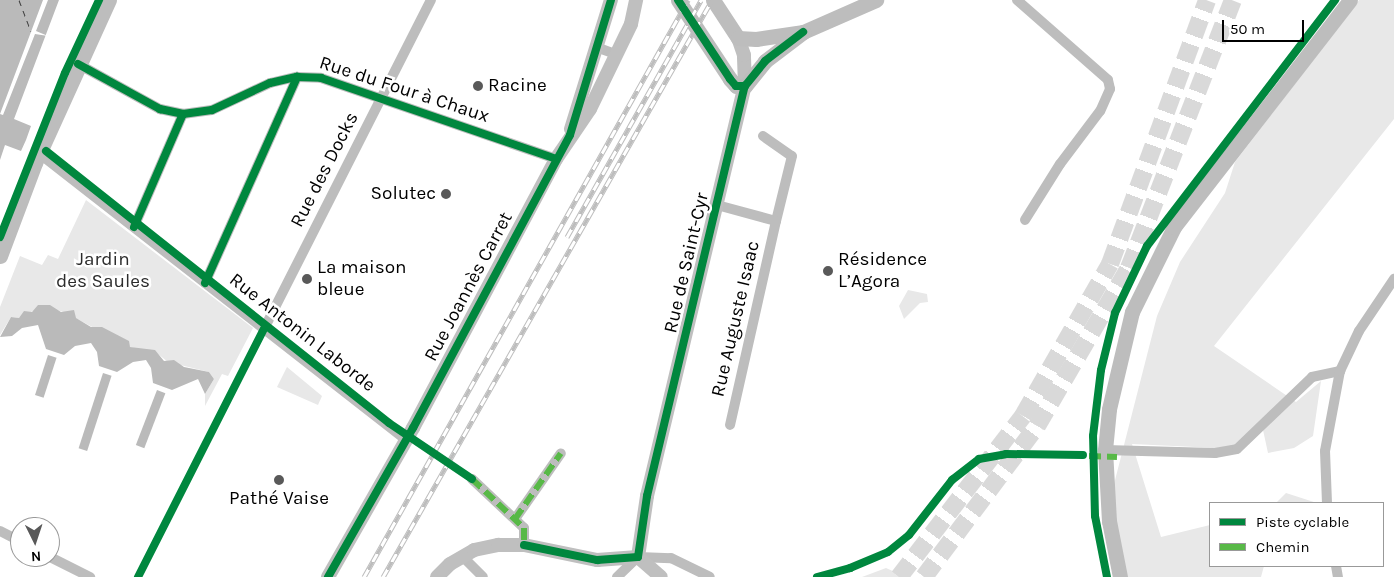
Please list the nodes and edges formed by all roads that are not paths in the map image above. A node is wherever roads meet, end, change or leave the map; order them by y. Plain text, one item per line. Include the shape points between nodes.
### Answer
1 (109, 0) edge
2 (431, 0) edge
3 (611, 0) edge
4 (636, 0) edge
5 (645, 0) edge
6 (678, 0) edge
7 (713, 0) edge
8 (876, 0) edge
9 (1017, 0) edge
10 (1350, 0) edge
11 (631, 24) junction
12 (803, 32) junction
13 (738, 38) junction
14 (596, 47) junction
15 (618, 55) junction
16 (78, 64) junction
17 (297, 77) junction
18 (745, 86) junction
19 (381, 98) junction
20 (183, 114) junction
21 (570, 135) junction
22 (763, 136) dead end
23 (40, 154) junction
24 (556, 159) junction
25 (717, 206) junction
26 (1025, 220) dead end
27 (776, 221) junction
28 (134, 227) junction
29 (0, 256) edge
30 (1394, 279) edge
31 (205, 283) junction
32 (264, 329) junction
33 (1340, 371) junction
34 (730, 425) dead end
35 (406, 440) junction
36 (1105, 450) junction
37 (561, 453) dead end
38 (472, 479) dead end
39 (1327, 502) edge
40 (515, 519) junction
41 (524, 545) junction
42 (463, 557) junction
43 (638, 557) junction
44 (60, 562) edge
45 (90, 577) edge
46 (328, 577) edge
47 (437, 577) edge
48 (484, 577) edge
49 (617, 577) edge
50 (661, 577) edge
51 (710, 577) edge
52 (1120, 577) edge

1 - 16 main road
2 - 19 street, Rue des Docks
3 - 14 street, Rue Joannès Carret
4 - 11 street, Rue Joannès Carret
5 - 11 street
6 - 18 main road via 727,75 736,86
7 - 13 main road, Rue de Saint-Cyr
8 - 12 main road
9 - 26 street via 1108,80 1110,89 1100,111 1060,164
10 - 36 main road via 1174,227 1132,312 1108,409
11 - 15 street, Rue Joannès Carret
12 - 13 main road via 756,40
12 - 18 main road via 765,61
13 - 18 street, Rue de Saint-Cyr via 744,55
14 - 15 street
14 - 21 street, Rue Joannès Carret
15 - 21 street, Rue Joannès Carret via 590,109
16 - 20 street, Rue du Four à Chaux via 160,109
16 - 23 main road
17 - 19 street, Rue du Four à Chaux via 321,78
17 - 20 street, Rue du Four à Chaux via 270,83 212,110
17 - 31 street
18 - 25 street, Rue de Saint-Cyr
19 - 24 street, Rue du Four à Chaux
19 - 32 street, Rue des Docks
20 - 28 street
21 - 24 street, Rue Joannès Carret
22 - 27 street, Rue Auguste Isaac via 792,156
23 - 28 street, Rue Antonin Laborde
23 - 29 main road
24 - 35 street, Rue Joannès Carret
25 - 27 street, Rue Auguste Isaac
25 - 43 street, Rue de Saint-Cyr via 647,496
27 - 34 street, Rue Auguste Isaac
28 - 31 street, Rue Antonin Laborde
30 - 33 street via 1359,331
31 - 32 street, Rue Antonin Laborde
32 - 35 street, Rue Antonin Laborde
33 - 36 street via 1312,377 1237,449 1215,453
33 - 39 street via 1325,451
35 - 46 street, Rue Joannès Carret
36 - 52 main road via 1109,521
37 - 40 street
38 - 40 street
40 - 41 street via 524,528
41 - 42 street via 474,550
41 - 43 street via 597,560
42 - 47 street
42 - 48 street
43 - 49 street
43 - 50 street
43 - 51 street via 671,558
44 - 45 street

